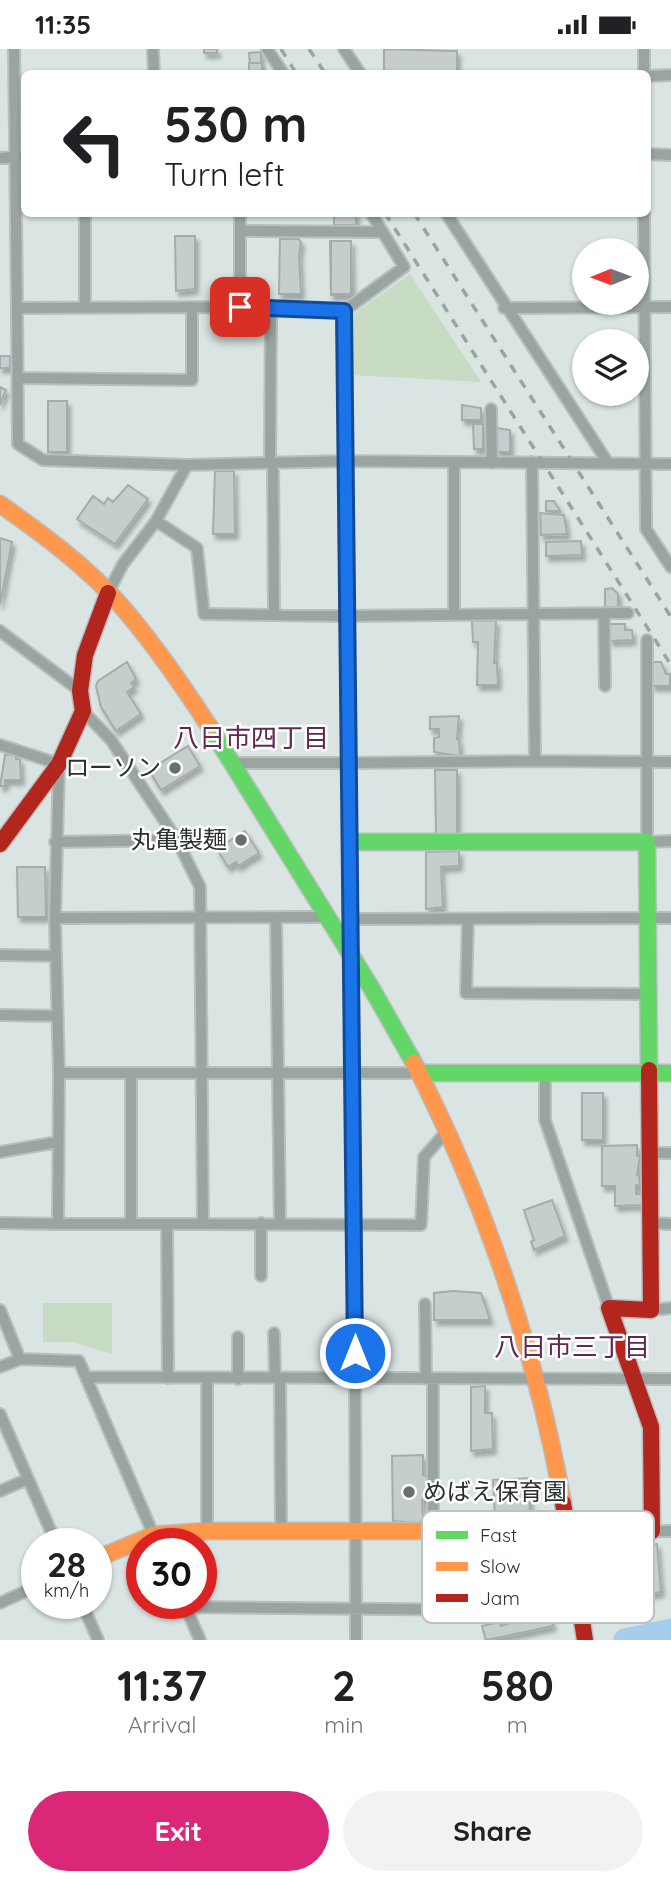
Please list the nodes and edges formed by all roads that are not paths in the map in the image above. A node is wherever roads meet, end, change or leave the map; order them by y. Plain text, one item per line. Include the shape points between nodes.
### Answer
1 (14, 49) edge
2 (153, 49) edge
3 (267, 49) edge
4 (344, 49) edge
5 (644, 49) edge
6 (154, 70) edge
7 (281, 70) edge
8 (358, 70) edge
9 (646, 70) edge
10 (651, 74) edge
11 (671, 75) edge
12 (20, 83) edge
13 (651, 154) edge
14 (671, 155) edge
15 (20, 157) edge
16 (0, 158) edge
17 (85, 217) edge
18 (240, 217) edge
19 (374, 217) edge
20 (448, 217) edge
21 (644, 217) edge
22 (240, 231) junction
23 (383, 232) junction
24 (644, 238) edge
25 (192, 307) junction
26 (240, 307) junction
27 (649, 307) edge
28 (671, 307) edge
29 (17, 308) junction
30 (85, 308) junction
31 (271, 308) junction
32 (505, 308) junction
33 (572, 308) edge
34 (344, 311) junction
35 (645, 315) edge
36 (18, 378) junction
37 (491, 409) dead end
38 (345, 461) junction
39 (532, 462) junction
40 (271, 463) junction
41 (454, 463) junction
42 (492, 463) junction
43 (608, 463) junction
44 (644, 464) junction
45 (671, 464) edge
46 (187, 465) junction
47 (0, 504) edge
48 (156, 521) junction
49 (671, 568) edge
50 (108, 593) junction
51 (604, 613) junction
52 (628, 613) dead end
53 (534, 614) junction
54 (274, 615) junction
55 (454, 615) junction
56 (346, 616) junction
57 (0, 631) edge
58 (647, 640) dead end
59 (605, 686) dead end
60 (80, 691) junction
61 (83, 711) junction
62 (0, 745) edge
63 (535, 761) junction
64 (671, 762) edge
65 (231, 763) junction
66 (350, 763) junction
67 (647, 763) junction
68 (60, 764) junction
69 (177, 840) junction
70 (671, 841) edge
71 (55, 842) junction
72 (352, 842) junction
73 (647, 842) junction
74 (0, 844) edge
75 (200, 917) junction
76 (326, 917) junction
77 (55, 918) junction
78 (276, 918) junction
79 (647, 918) junction
80 (671, 918) edge
81 (353, 919) junction
82 (468, 919) junction
83 (0, 955) edge
84 (56, 956) junction
85 (353, 960) junction
86 (649, 995) junction
87 (0, 1015) edge
88 (58, 1016) junction
89 (60, 1073) junction
90 (131, 1073) junction
91 (201, 1073) junction
92 (278, 1073) junction
93 (354, 1073) junction
94 (419, 1073) junction
95 (545, 1073) junction
96 (650, 1073) junction
97 (671, 1073) edge
98 (446, 1132) junction
99 (58, 1142) junction
100 (0, 1152) edge
101 (651, 1153) junction
102 (671, 1153) edge
103 (0, 1223) edge
104 (261, 1223) junction
105 (280, 1223) junction
106 (650, 1223) junction
107 (58, 1224) junction
108 (131, 1224) junction
109 (167, 1224) junction
110 (203, 1224) junction
111 (355, 1224) junction
112 (671, 1224) edge
113 (261, 1276) dead end
114 (425, 1304) dead end
115 (609, 1308) junction
116 (671, 1308) edge
117 (0, 1310) edge
118 (651, 1310) junction
119 (274, 1333) dead end
120 (238, 1338) dead end
121 (20, 1359) junction
122 (0, 1367) edge
123 (86, 1377) junction
124 (168, 1378) junction
125 (277, 1378) junction
126 (356, 1378) junction
127 (238, 1379) junction
128 (430, 1379) junction
129 (634, 1379) junction
130 (671, 1379) edge
131 (207, 1380) junction
132 (533, 1380) junction
133 (0, 1414) edge
134 (28, 1479) junction
135 (0, 1491) edge
136 (433, 1511) edge
137 (563, 1511) edge
138 (652, 1511) edge
139 (49, 1528) edge
140 (150, 1528) edge
141 (206, 1528) edge
142 (281, 1530) junction
143 (357, 1530) junction
144 (217, 1531) edge
145 (422, 1531) edge
146 (21, 1593) edge
147 (0, 1603) edge
148 (217, 1606) edge
149 (357, 1609) junction
150 (422, 1609) edge
151 (88, 1619) edge
152 (191, 1619) edge
153 (97, 1640) edge
154 (200, 1640) edge
155 (356, 1640) edge

1 - 12 street
2 - 6 street
3 - 7 street
4 - 8 street
5 - 9 street
10 - 11 street
12 - 15 street
13 - 14 street
15 - 16 street
15 - 29 street
17 - 30 street
18 - 22 street
19 - 23 street
20 - 32 street
21 - 24 street
22 - 23 street
22 - 26 street
23 - 34 street via 404,267
25 - 26 street
25 - 30 street
25 - 36 street via 192,380
26 - 31 street
27 - 28 street
29 - 30 street
29 - 36 street
31 - 34 street
31 - 40 street
32 - 33 street
32 - 43 street
34 - 38 street
35 - 44 street
36 - 46 street via 18,444 43,460
37 - 42 street
38 - 40 street
38 - 41 street
38 - 56 street
39 - 42 street
39 - 43 street
39 - 53 street
40 - 46 street
40 - 54 street
41 - 42 street
41 - 55 street
43 - 44 street
44 - 45 street
44 - 49 street via 646,529
46 - 48 street
47 - 50 street
48 - 50 street via 123,564
48 - 54 street via 197,548 204,614
50 - 60 street via 85,655
50 - 65 street via 153,647
51 - 52 street
51 - 53 street
51 - 59 street
53 - 55 street
53 - 63 street
54 - 56 street
55 - 56 street
56 - 66 street
57 - 60 street
58 - 67 street
60 - 61 street
61 - 68 street
61 - 69 street via 111,740
62 - 68 street
63 - 66 street
63 - 67 street
64 - 67 street
65 - 66 street
65 - 76 street
66 - 72 street
67 - 73 street
68 - 71 street
68 - 74 street
69 - 71 street
69 - 75 street via 200,887
70 - 73 street
71 - 77 street
72 - 73 street
72 - 81 street
73 - 79 street
75 - 77 street
75 - 78 street
75 - 91 street
76 - 78 street
76 - 85 street
77 - 84 street
78 - 92 street
79 - 80 street
79 - 82 street
79 - 86 street
81 - 82 street
81 - 85 street
82 - 86 street via 466,993
83 - 84 street
84 - 88 street
85 - 93 street
85 - 94 street
86 - 96 street
87 - 88 street
88 - 89 street
89 - 90 street
89 - 99 street
90 - 91 street
90 - 108 street
91 - 92 street
91 - 110 street
92 - 93 street
92 - 105 street
93 - 94 street
93 - 111 street
94 - 95 street
94 - 98 street
95 - 96 street
95 - 115 street via 545,1120
96 - 97 street
96 - 101 street
98 - 111 street via 424,1157 421,1225
98 - 132 street via 490,1241
99 - 100 street
99 - 107 street
101 - 102 street
101 - 106 street
103 - 107 street
104 - 105 street
104 - 110 street
104 - 113 street
105 - 111 street
106 - 112 street
106 - 118 street
107 - 108 street
108 - 109 street
109 - 110 street
109 - 124 street
111 - 126 street
114 - 128 street
115 - 118 street
115 - 129 street
116 - 118 street
117 - 121 street
119 - 125 street
120 - 127 street
121 - 122 street
121 - 123 street via 79,1361
123 - 124 street
123 - 140 street
124 - 131 street
125 - 126 street
125 - 127 street
125 - 142 street
126 - 128 street
126 - 143 street
127 - 131 street
128 - 132 street
128 - 136 street
129 - 130 street
129 - 132 street
129 - 138 street via 651,1427
131 - 141 street
132 - 137 street
133 - 134 street
134 - 135 street
134 - 139 street
142 - 143 street
142 - 144 street
143 - 145 street
143 - 149 street
146 - 147 street
148 - 149 street
149 - 150 street
149 - 155 street
151 - 153 street
152 - 154 street

